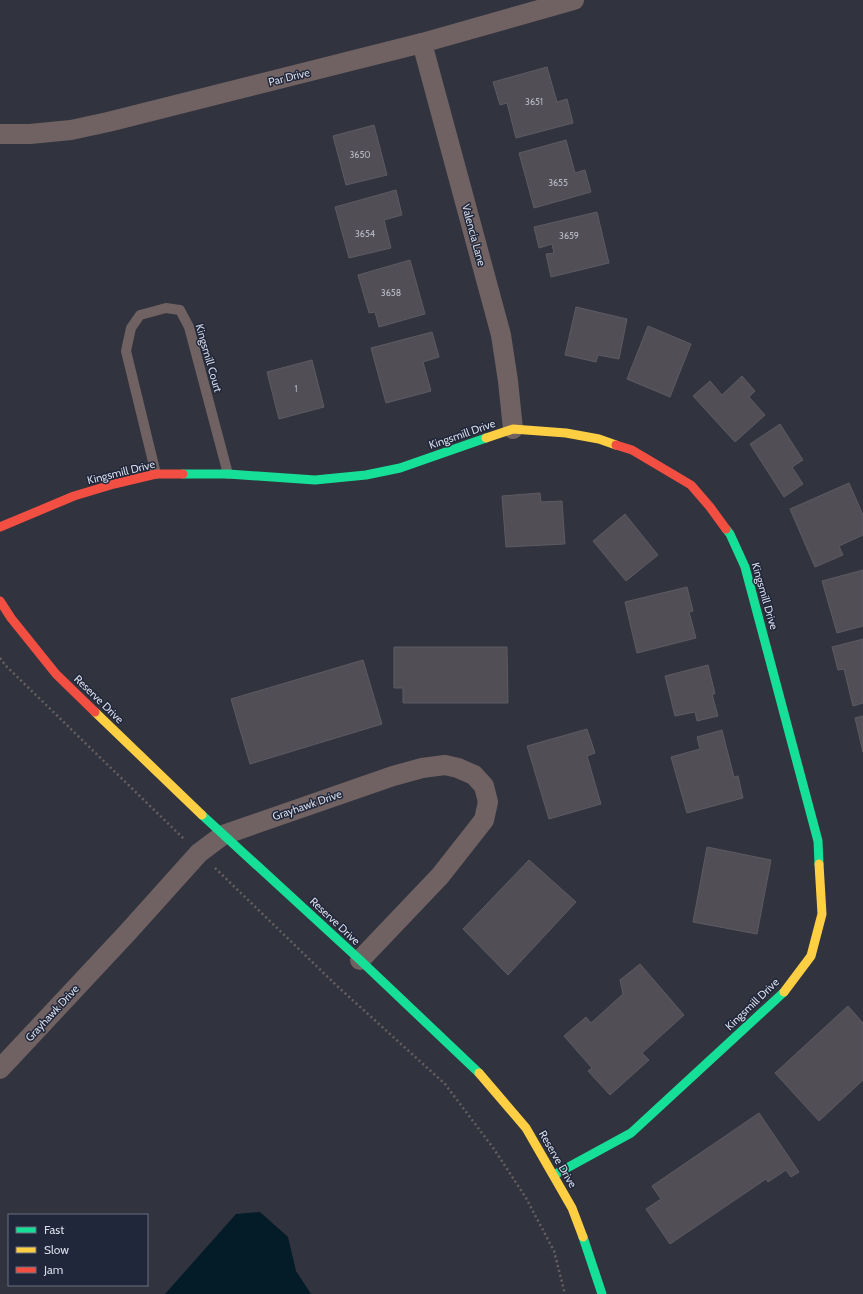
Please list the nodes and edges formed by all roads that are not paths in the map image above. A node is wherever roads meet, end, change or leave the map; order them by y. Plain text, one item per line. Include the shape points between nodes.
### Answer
1 (574, 0) edge
2 (422, 43) junction
3 (0, 134) edge
4 (513, 429) junction
5 (156, 474) junction
6 (228, 474) junction
7 (0, 527) edge
8 (0, 601) edge
9 (223, 835) junction
10 (360, 960) junction
11 (0, 1068) edge
12 (554, 1174) junction
13 (602, 1294) edge

1 - 2 street, Par Drive
2 - 3 street, Par Drive via 71,130
2 - 4 street, Valencia Lane via 500,335
4 - 6 street, Kingsmill Drive via 400,468 366,475 315,480
4 - 12 street, Kingsmill Drive via 566,433 599,439 632,450 691,485 730,534 745,567 818,841 822,914 810,956 782,995 631,1133
5 - 6 street, Kingsmill Drive
5 - 6 lane, Kingsmill Court via 126,351 130,328 140,315 166,308 180,310 189,327
5 - 7 street, Kingsmill Drive via 74,496
8 - 9 street, Reserve Drive via 56,674
9 - 10 street, Reserve Drive
9 - 10 street, Grayhawk Drive via 422,768 445,765 474,775 484,786 488,802 484,820 440,876
9 - 11 street, Grayhawk Drive via 199,853
10 - 12 street, Reserve Drive via 480,1074 526,1128
12 - 13 street, Reserve Drive via 572,1208

